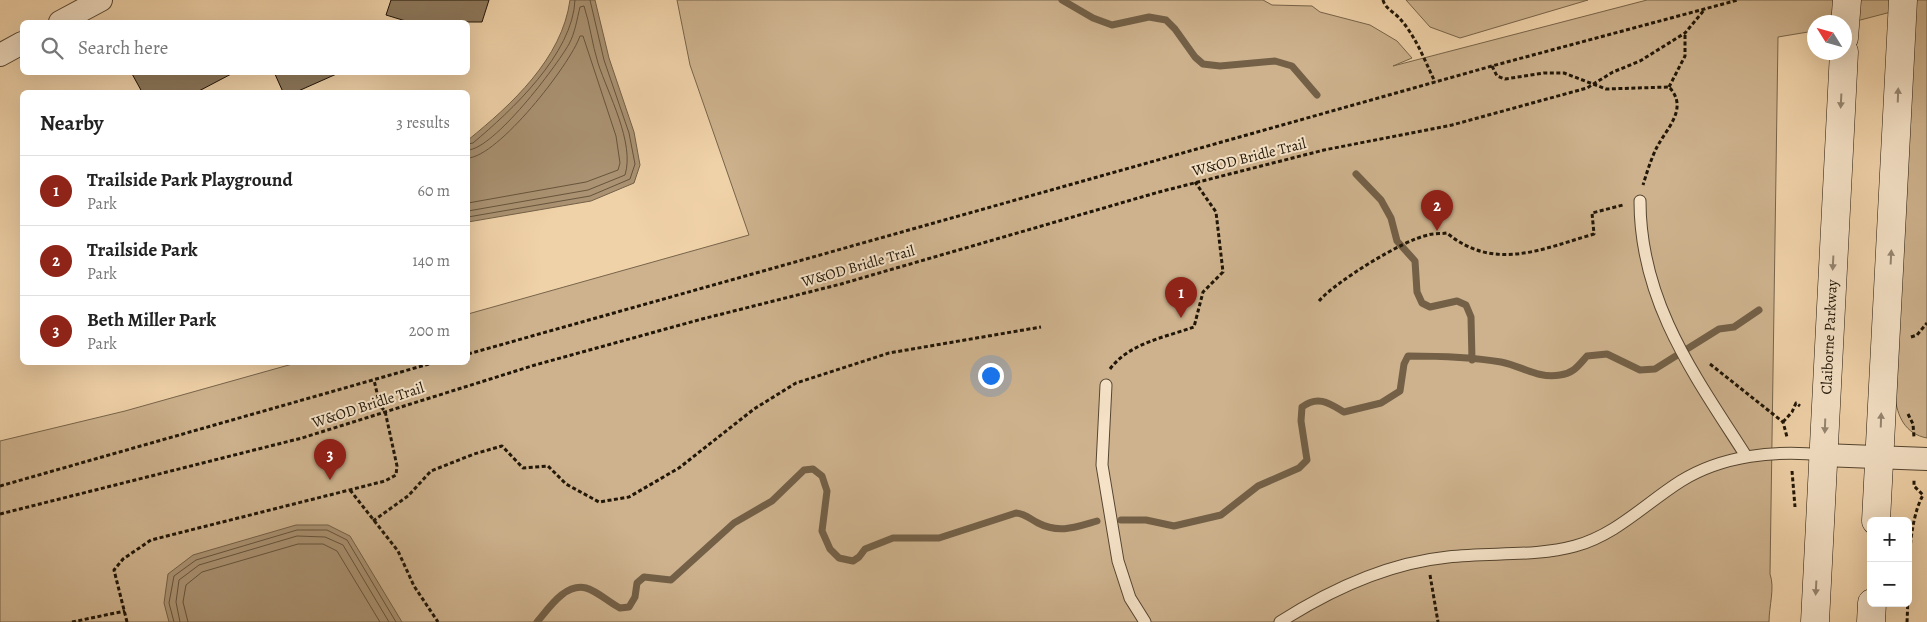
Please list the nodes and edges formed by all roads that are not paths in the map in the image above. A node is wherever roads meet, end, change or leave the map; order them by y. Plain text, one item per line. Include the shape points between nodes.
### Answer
1 (101, 0) edge
2 (1846, 0) edge
3 (1903, 0) edge
4 (1845, 15) edge
5 (64, 20) edge
6 (20, 43) edge
7 (0, 55) edge
8 (1844, 60) edge
9 (1640, 202) road end
10 (1106, 385) road end
11 (1746, 456) junction
12 (1823, 456) junction
13 (1880, 456) junction
14 (1927, 459) edge
15 (1876, 517) edge
16 (1872, 607) edge
17 (1145, 622) edge
18 (1280, 622) edge
19 (1815, 622) edge
20 (1871, 622) edge

1 - 5 street
2 - 4 main road
13 -> 3 main road
6 - 7 street
8 -> 12 main road, Claiborne Parkway
9 - 11 lane via 1650,274 1665,320 1676,344
10 - 17 lane via 1102,466 1118,561 1130,598
11 - 12 lane via 1790,452
11 - 18 lane via 1682,480 1604,535 1575,546 1427,560 1367,578 1313,601
12 - 13 street
12 -> 19 main road, Claiborne Parkway
13 - 14 street
13 - 15 main road
16 - 20 main road

